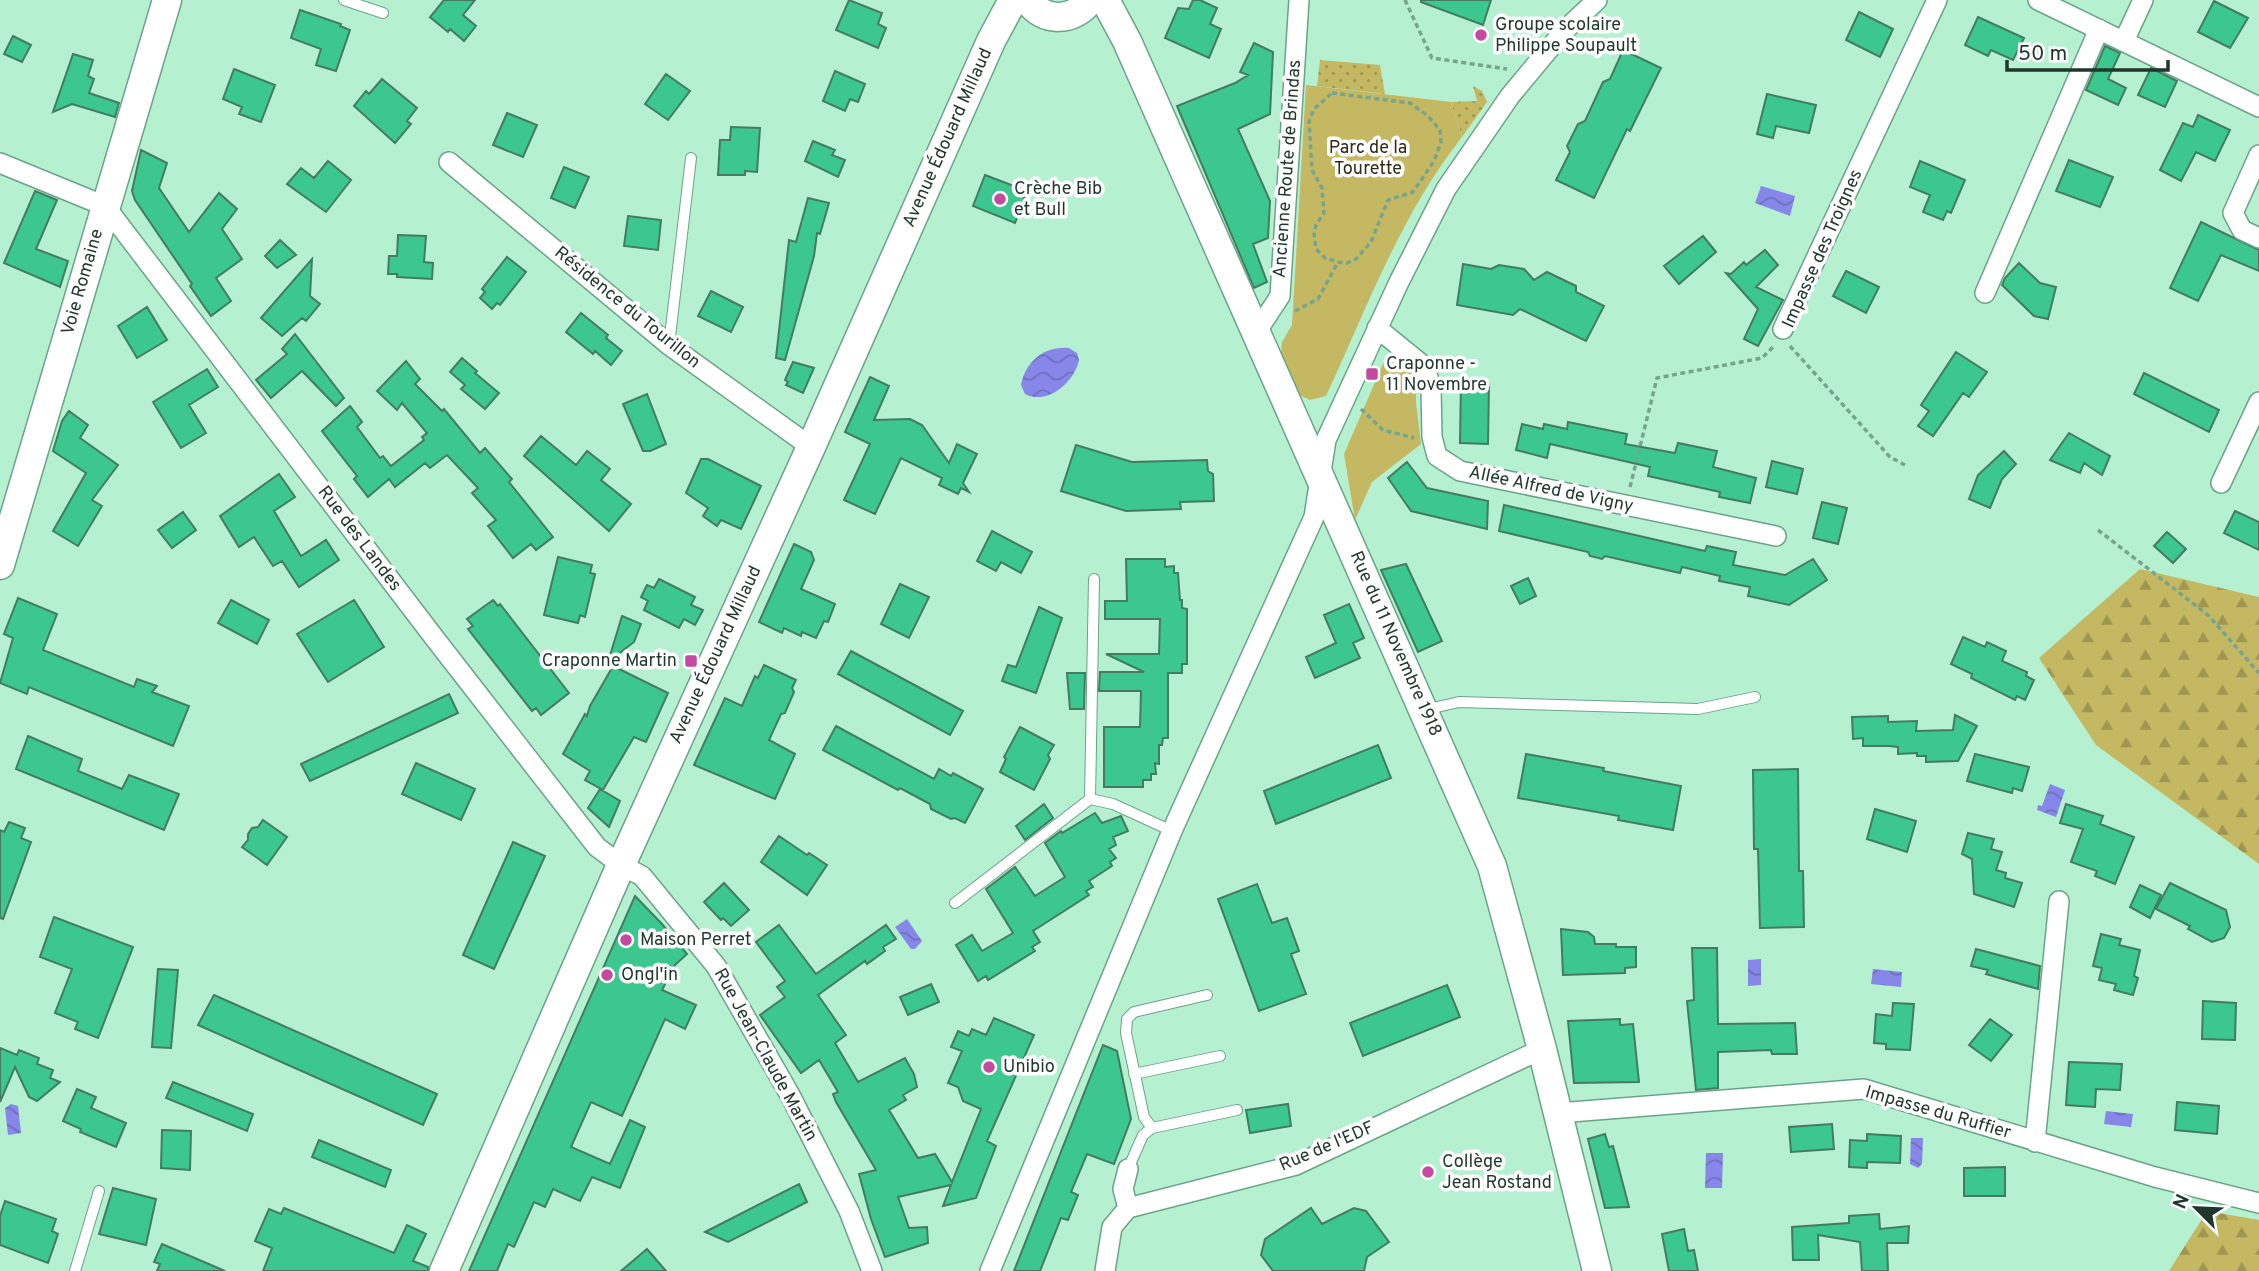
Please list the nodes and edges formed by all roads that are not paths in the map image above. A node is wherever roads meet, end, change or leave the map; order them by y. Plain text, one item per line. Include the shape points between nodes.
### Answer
1 (167, 0) edge
2 (344, 0) edge
3 (1013, 0) edge
4 (1105, 0) edge
5 (1299, 0) edge
6 (1597, 0) edge
7 (1937, 0) edge
8 (2038, 0) edge
9 (2143, 0) edge
10 (1034, 6) edge
11 (1082, 7) edge
12 (383, 13) dead end
13 (2099, 29) junction
14 (991, 41) junction
15 (1127, 41) junction
16 (2123, 41) junction
17 (2259, 107) edge
18 (2259, 155) edge
19 (691, 158) dead end
20 (449, 162) dead end
21 (0, 163) edge
22 (105, 206) junction
23 (2259, 238) edge
24 (1985, 293) dead end
25 (1377, 328) junction
26 (1257, 331) junction
27 (1784, 333) road end
28 (669, 345) junction
29 (2259, 402) edge
30 (811, 447) junction
31 (1320, 474) junction
32 (2221, 483) dead end
33 (1776, 536) dead end
34 (0, 565) edge
35 (1094, 579) dead end
36 (1755, 697) dead end
37 (1423, 710) junction
38 (1090, 799) junction
39 (1172, 831) junction
40 (621, 865) junction
41 (2059, 901) dead end
42 (956, 903) dead end
43 (1207, 995) dead end
44 (1542, 1048) junction
45 (1220, 1056) dead end
46 (1134, 1074) junction
47 (1237, 1110) dead end
48 (1558, 1113) junction
49 (1152, 1128) junction
50 (2035, 1142) junction
51 (1128, 1169) joint
52 (99, 1191) dead end
53 (2259, 1203) edge
54 (1128, 1208) junction
55 (75, 1271) edge
56 (444, 1271) edge
57 (872, 1271) edge
58 (990, 1271) edge
59 (1105, 1271) edge
60 (1597, 1271) edge

1 - 22 main road, Voie Romaine
2 - 12 lane
3 - 14 main road, Avenue Édouard Millaud
4 - 15 main road, Rue du 11 Novembre 1918
5 - 26 street, Ancienne Route de Brindas via 1280,296
6 - 25 street via 1524,78 1446,189
7 - 27 street, Impasse des Troignes
8 - 13 street
9 - 16 street
10 - 11 main road via 1063,17
10 - 14 main road, Avenue Édouard Millaud
11 - 15 main road
13 - 16 street
13 - 24 street
14 - 30 main road, Avenue Édouard Millaud
15 - 26 main road, Rue du 11 Novembre 1918
16 - 17 street
18 - 23 street via 2233,213 2242,230
19 - 28 lane
20 - 28 street, Résidence du Tourillon
21 - 22 street
22 - 34 main road, Voie Romaine
22 - 40 street, Rue des Landes via 597,847
25 - 31 street via 1326,440
25 - 33 street, Allée Alfred de Vigny via 1425,367 1437,456 1460,471
26 - 31 main road, Rue du 11 Novembre 1918
28 - 30 street, Résidence du Tourillon
29 - 32 street
30 - 40 main road, Avenue Édouard Millaud
31 - 37 main road, Rue du 11 Novembre 1918
31 - 39 street via 1314,517
35 - 38 lane
36 - 37 lane via 1698,709 1459,702
37 - 44 main road, Rue du 11 Novembre 1918 via 1492,866
38 - 39 lane via 1113,804
38 - 42 lane
39 - 58 street
40 - 56 main road, Avenue Édouard Millaud
40 - 57 street, Rue Jean-Claude Martin via 642,876 716,966 790,1095 849,1211
41 - 50 street, Impasse du Ruffier
43 - 46 lane via 1134,1012 1126,1019
44 - 48 main road, Rue du 11 Novembre 1918
44 - 54 street, Rue de l'EDF via 1296,1165
45 - 46 lane
46 - 49 lane via 1144,1117
47 - 49 lane
48 - 50 street, Impasse du Ruffier via 1864,1089
48 - 60 main road, Rue du 11 Novembre 1918
49 - 51 lane via 1143,1135
50 - 53 street
51 - 54 street via 1123,1189
52 - 55 lane
54 - 59 street via 1112,1227

